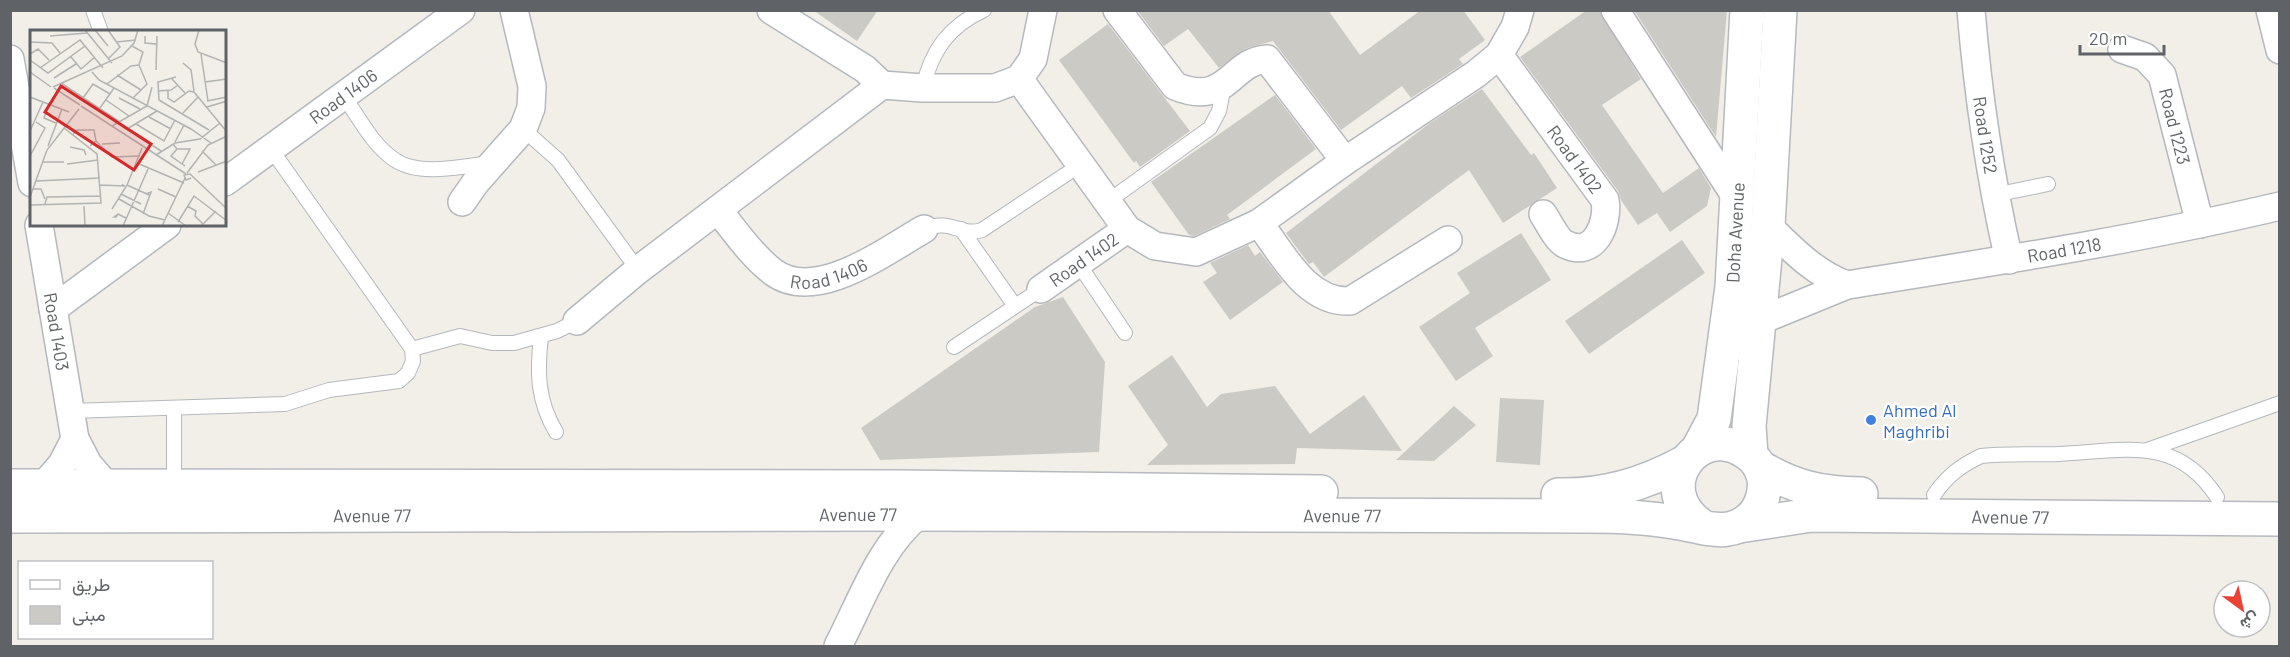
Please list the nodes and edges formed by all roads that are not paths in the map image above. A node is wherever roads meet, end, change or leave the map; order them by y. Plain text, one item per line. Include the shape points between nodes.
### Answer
1 (93, 10) edge
2 (461, 10) edge
3 (514, 10) edge
4 (771, 10) edge
5 (984, 10) edge
6 (1043, 10) edge
7 (1118, 10) edge
8 (1520, 10) edge
9 (1615, 10) edge
10 (1747, 10) edge
11 (1780, 10) edge
12 (1971, 10) edge
13 (2270, 10) edge
14 (100, 30) edge
15 (2122, 49) dead end
16 (2280, 50) edge
17 (1498, 55) junction
18 (10, 59) edge
19 (1019, 79) junction
20 (882, 85) junction
21 (1224, 86) junction
22 (923, 88) junction
23 (343, 95) junction
24 (523, 129) junction
25 (18, 148) edge
26 (271, 149) junction
27 (1345, 161) junction
28 (492, 163) junction
29 (1080, 165) junction
30 (30, 178) edge
31 (226, 181) edge
32 (2048, 184) dead end
33 (1994, 195) junction
34 (1736, 197) junction
35 (462, 202) dead end
36 (1107, 202) junction
37 (718, 210) junction
38 (2279, 210) edge
39 (1543, 214) dead end
40 (1259, 223) junction
41 (2200, 224) junction
42 (39, 226) edge
43 (166, 226) edge
44 (1768, 226) junction
45 (924, 229) joint
46 (961, 229) junction
47 (1126, 229) junction
48 (1448, 240) dead end
49 (2009, 260) junction
50 (1078, 263) junction
51 (638, 270) junction
52 (1847, 285) junction
53 (1041, 289) joint
54 (1015, 306) junction
55 (53, 309) junction
56 (577, 321) joint
57 (1759, 321) junction
58 (1125, 333) dead end
59 (541, 336) junction
60 (954, 347) dead end
61 (411, 349) junction
62 (2280, 403) edge
63 (174, 409) junction
64 (70, 411) junction
65 (556, 432) dead end
66 (75, 439) junction
67 (2147, 450) junction
68 (1691, 456) junction
69 (1756, 461) junction
70 (10, 486) edge
71 (43, 486) junction
72 (107, 486) junction
73 (174, 486) junction
74 (1934, 495) junction
75 (2217, 497) junction
76 (2280, 497) edge
77 (868, 514) junction
78 (920, 514) junction
79 (10, 516) edge
80 (2280, 519) edge
81 (1702, 526) junction
82 (1740, 526) junction
83 (888, 548) junction
84 (838, 646) edge

1 - 14 lane
2 - 23 street, Road 1406
3 - 24 street via 532,86 531,108
4 - 20 street via 865,69
5 - 22 lane via 965,20 943,41 928,68
6 - 19 street via 1033,59
7 - 21 street via 1175,86 1196,92
8 - 17 street
9 - 34 street
10 - 34 street, Doha Avenue
11 - 44 street, Doha Avenue
12 - 33 street, Road 1252
13 - 16 street
15 - 41 street, Road 1223 via 2145,57 2162,75
17 - 27 street via 1476,74
17 - 39 street, Road 1402 via 1605,200 1608,215 1602,231 1590,245 1576,247 1564,244
18 - 25 street
19 - 22 street via 995,88
19 - 29 street
20 - 22 street
20 - 37 street
21 - 27 street via 1255,60 1267,59
21 - 36 lane via 1219,111 1210,128
23 - 26 street, Road 1406
23 - 28 lane via 378,144 397,162 438,168
24 - 28 street
24 - 51 lane via 558,160
25 - 30 street
26 - 31 street, Road 1406
26 - 61 lane
27 - 40 street
28 - 35 street
29 - 36 street
29 - 46 lane via 982,231
32 - 33 lane
33 - 49 street, Road 1252
34 - 68 street, Doha Avenue via 1732,287 1714,419
36 - 47 street
37 - 45 street, Road 1406 via 776,274 813,283 832,279
37 - 51 street
38 - 41 street, Road 1218
40 - 47 street via 1196,252 1155,246
40 - 48 street via 1311,289 1336,302 1350,302
41 - 49 street, Road 1218
42 - 55 street, Road 1403
43 - 55 street
44 - 52 street via 1812,267
44 - 57 street, Doha Avenue
45 - 46 lane via 941,225
46 - 54 lane
47 - 50 street, Road 1402
49 - 52 street, Road 1218
50 - 53 street, Road 1402
50 - 58 lane
51 - 56 street
52 - 57 street, Road 1218
53 - 54 lane
54 - 60 lane
55 - 64 street, Road 1403
56 - 59 lane
57 - 69 street, Doha Avenue via 1749,426
59 - 61 lane via 503,344 450,337
59 - 65 lane via 538,383 541,401
61 - 63 lane via 413,361 399,381 329,390 270,406
62 - 67 lane
63 - 64 lane
63 - 73 lane
64 - 66 street, Road 1403
66 - 71 street via 62,464
66 - 72 street, Road 1403 via 88,464
67 - 74 lane via 1981,456 1946,478
67 - 75 lane via 2164,453 2195,469
68 - 69 street via 1710,445 1725,444 1739,447
68 - 73 street, Avenue 77 via 1637,485 1584,495 887,487
68 - 81 street via 1677,485 1679,498 1692,519
69 - 74 street, Avenue 77 via 1796,486 1815,492
69 - 82 street via 1764,480 1759,507
70 - 71 street, Avenue 77
71 - 72 street, Avenue 77
72 - 73 street, Avenue 77
74 - 75 street, Avenue 77
75 - 76 street, Avenue 77
77 - 78 street, Avenue 77
77 - 79 street, Avenue 77
77 - 83 street via 881,529
78 - 81 street, Avenue 77 via 1617,516
78 - 83 street
80 - 82 street, Avenue 77 via 1811,515
81 - 82 street via 1727,530
83 - 84 street

